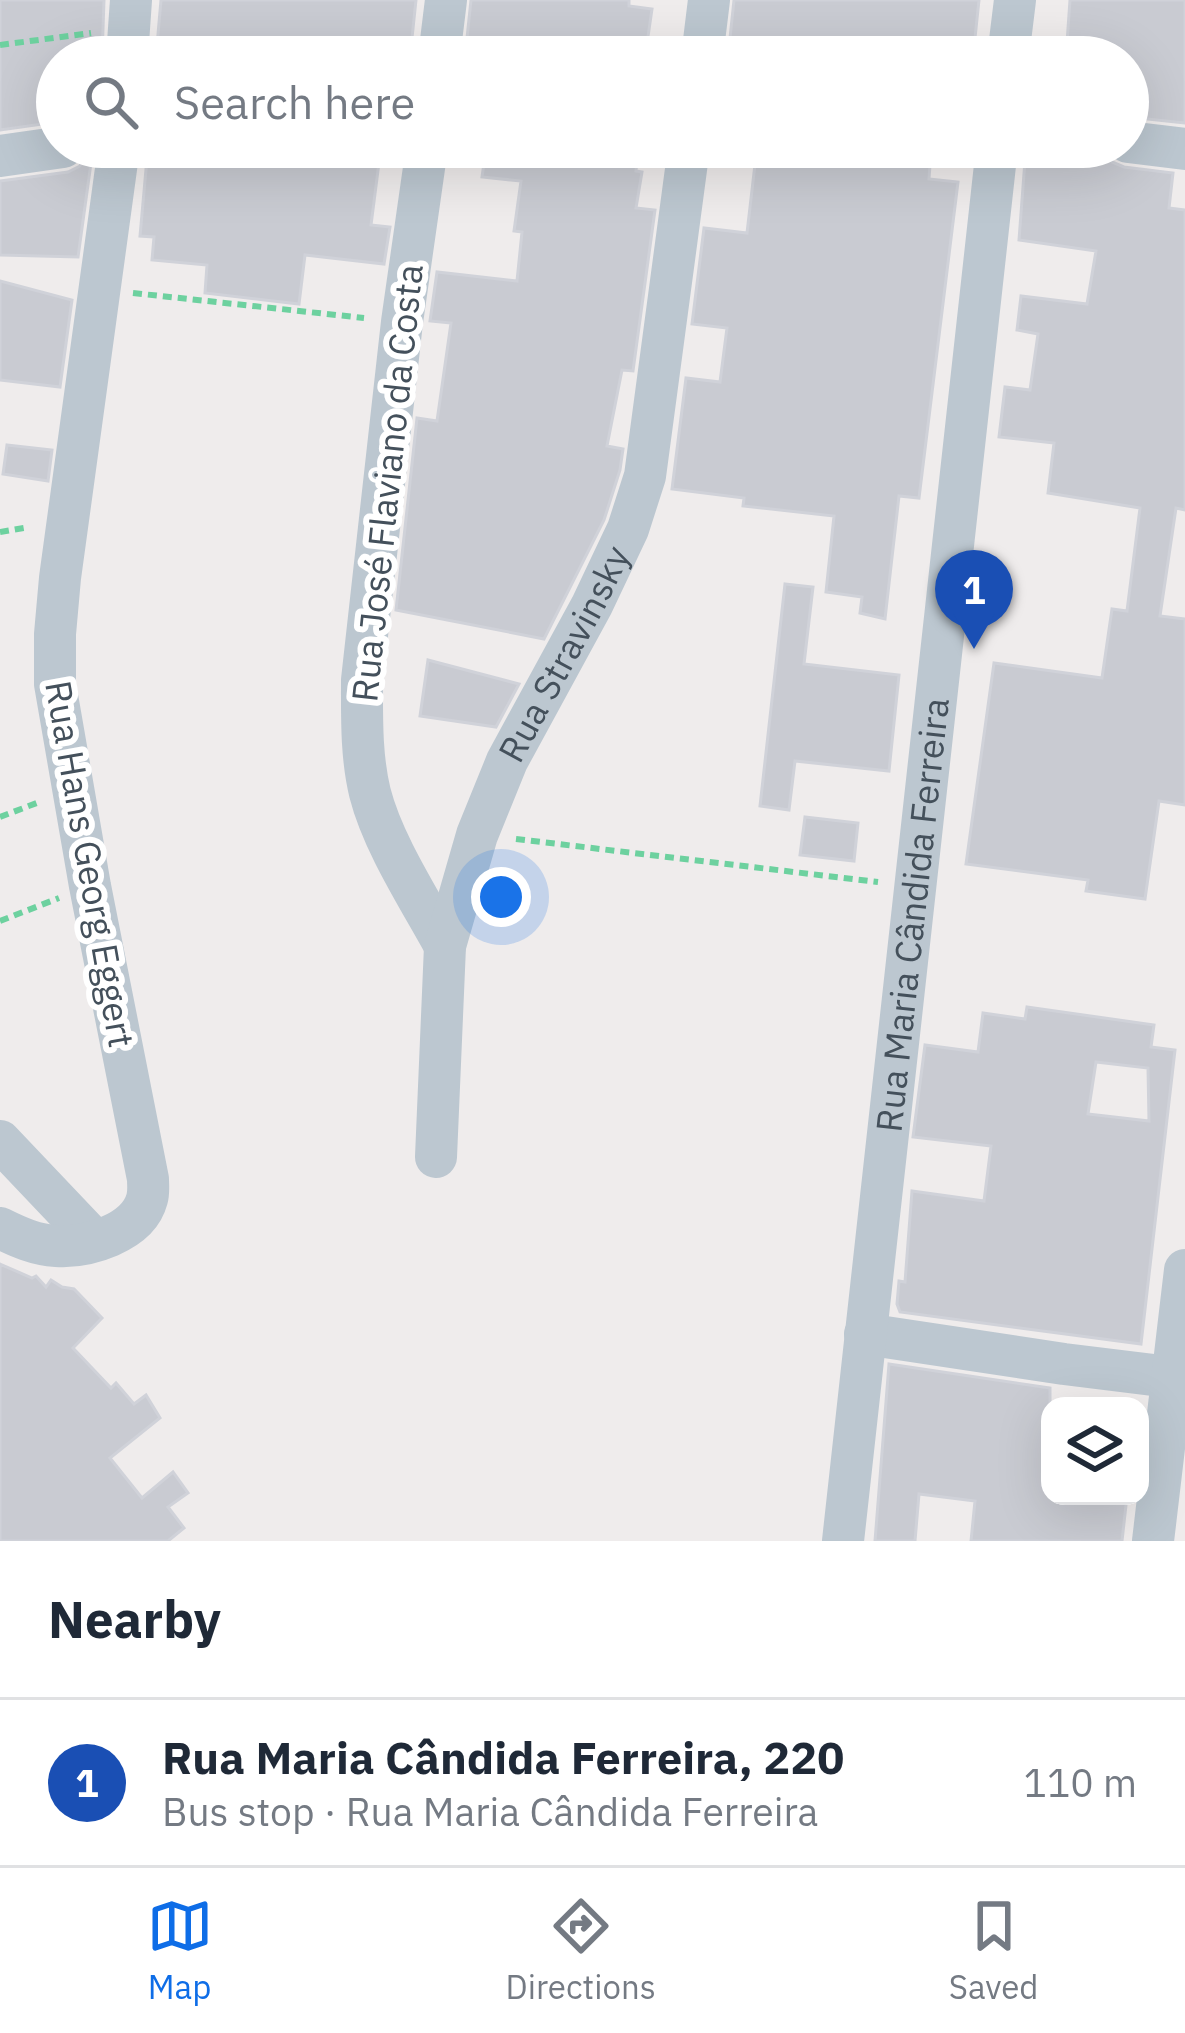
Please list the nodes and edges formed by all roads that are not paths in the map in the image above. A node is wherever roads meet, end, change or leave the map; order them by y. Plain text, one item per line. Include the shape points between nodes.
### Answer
1 (446, 0) edge
2 (710, 0) edge
3 (1015, 0) edge
4 (442, 36) edge
5 (705, 36) edge
6 (1011, 36) edge
7 (1149, 145) edge
8 (1185, 149) edge
9 (36, 151) edge
10 (0, 156) edge
11 (115, 168) edge
12 (424, 168) edge
13 (686, 168) edge
14 (996, 168) edge
15 (445, 946) junction
16 (0, 1141) edge
17 (436, 1157) dead end
18 (0, 1228) edge
19 (94, 1240) junction
20 (1185, 1270) edge
21 (865, 1334) junction
22 (1179, 1379) edge
23 (843, 1541) edge
24 (1153, 1541) edge

1 - 4 street
2 - 5 street
3 - 6 street
7 - 8 street
9 - 10 street
11 - 19 street, Rua Hans Georg Eggert via 59,578 55,684 148,1179 139,1214
12 - 15 street, Rua José Flaviano da Costa via 362,735 370,794
13 - 15 street, Rua Stravinsky via 645,476 602,586 507,761
14 - 21 street, Rua Maria Cândida Ferreira
15 - 17 street, Rua Stravinsky
16 - 19 street
18 - 19 street via 61,1246
20 - 22 street
21 - 22 street
21 - 23 street, Rua Maria Cândida Ferreira
22 - 24 street

